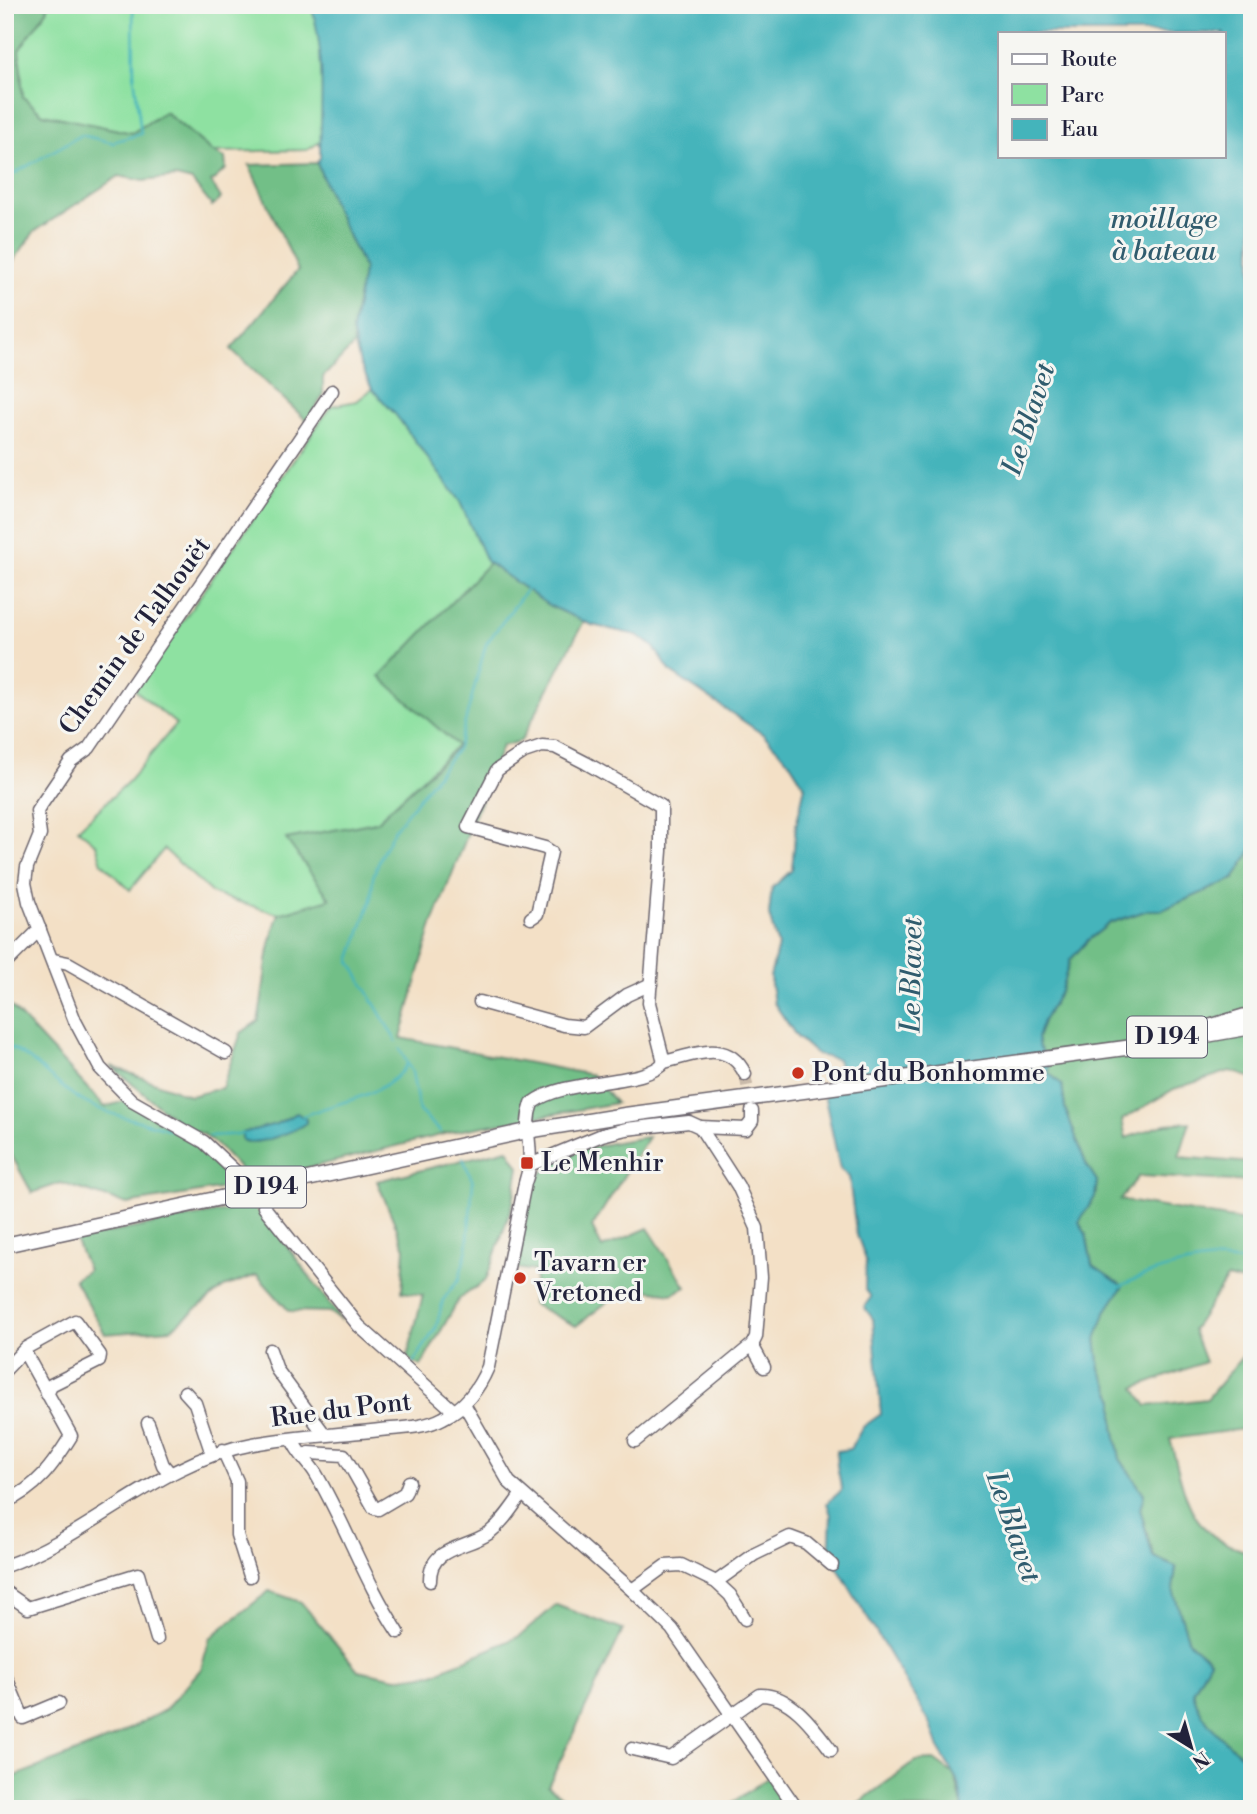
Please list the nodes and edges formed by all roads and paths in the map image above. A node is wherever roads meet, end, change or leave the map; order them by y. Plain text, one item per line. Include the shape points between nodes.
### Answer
1 (332, 391) dead end
2 (531, 918) dead end
3 (40, 929) junction
4 (54, 960) junction
5 (5, 964) edge
6 (651, 984) junction
7 (480, 1002) dead end
8 (1252, 1014) edge
9 (1252, 1027) edge
10 (226, 1053) dead end
11 (1080, 1053) junction
12 (664, 1062) junction
13 (745, 1074) tunnel mouth
14 (751, 1104) junction
15 (700, 1126) junction
16 (527, 1131) junction
17 (532, 1164) junction
18 (237, 1173) tunnel mouth
19 (264, 1207) tunnel mouth
20 (5, 1245) edge
21 (752, 1345) junction
22 (270, 1350) dead end
23 (24, 1351) junction
24 (764, 1367) dead end
25 (5, 1370) edge
26 (185, 1392) dead end
27 (47, 1395) junction
28 (459, 1408) junction
29 (148, 1423) dead end
30 (325, 1435) junction
31 (292, 1439) junction
32 (635, 1441) dead end
33 (217, 1452) junction
34 (304, 1457) junction
35 (169, 1472) junction
36 (410, 1482) dead end
37 (521, 1495) junction
38 (5, 1502) edge
39 (5, 1566) edge
40 (832, 1566) dead end
41 (250, 1576) dead end
42 (430, 1581) dead end
43 (716, 1582) junction
44 (632, 1590) junction
45 (5, 1592) edge
46 (745, 1619) dead end
47 (398, 1632) dead end
48 (157, 1639) dead end
49 (5, 1675) edge
50 (60, 1703) dead end
51 (732, 1714) junction
52 (632, 1749) dead end
53 (831, 1750) dead end
54 (797, 1809) edge

1 - 3 street, Chemin de Talhouët via 89,748 71,761 37,811 40,835 25,883
2 - 6 street via 537,914 551,852 468,827 497,770 524,752 555,747 656,802 662,814
3 - 4 street, Chemin de Talhouët
3 - 5 street
4 - 10 street via 68,963
4 - 18 street, Chemin de Talhouët via 83,1038 110,1080 140,1106 204,1142
6 - 7 street via 627,995 591,1023 576,1027
6 - 12 street via 651,1018
8 - 11 main road, D 194 via 1190,1032
9 - 11 main road, D 194
11 - 14 main road, D 194
12 - 13 street via 720,1051 733,1057
12 - 16 street via 659,1069 641,1075 542,1095 532,1103
14 - 15 street via 752,1121 746,1129
14 - 16 main road, D 194
15 - 17 street via 689,1122 626,1129
15 - 21 street via 743,1195 760,1239 761,1277
16 - 17 street
16 - 20 main road, D 194
17 - 28 street via 488,1367 481,1384
19 - 28 street via 359,1326
21 - 24 street
21 - 32 street
22 - 30 street via 277,1370
23 - 25 street
23 - 27 street
23 - 27 street via 75,1321 100,1355 99,1361 51,1385
26 - 33 street via 195,1403
27 - 38 street via 71,1436 50,1469 27,1492
28 - 30 street, Rue du Pont via 408,1428
28 - 37 street
29 - 35 street
30 - 31 street, Rue du Pont
31 - 33 street, Rue du Pont
31 - 34 street
33 - 35 street, Rue du Pont
33 - 41 street via 237,1481 237,1535
34 - 36 street via 309,1453 344,1455 378,1509 405,1493
34 - 47 street
35 - 39 street, Rue du Pont via 41,1553
37 - 42 street via 485,1535 436,1558
37 - 44 street
40 - 43 street via 806,1543 790,1537 755,1554
43 - 44 street via 673,1564
43 - 46 street
44 - 51 street via 672,1629
45 - 48 street via 28,1608 138,1574
49 - 50 street via 23,1718
51 - 52 street via 671,1758
51 - 53 street via 761,1695 771,1696 799,1712
51 - 54 street

